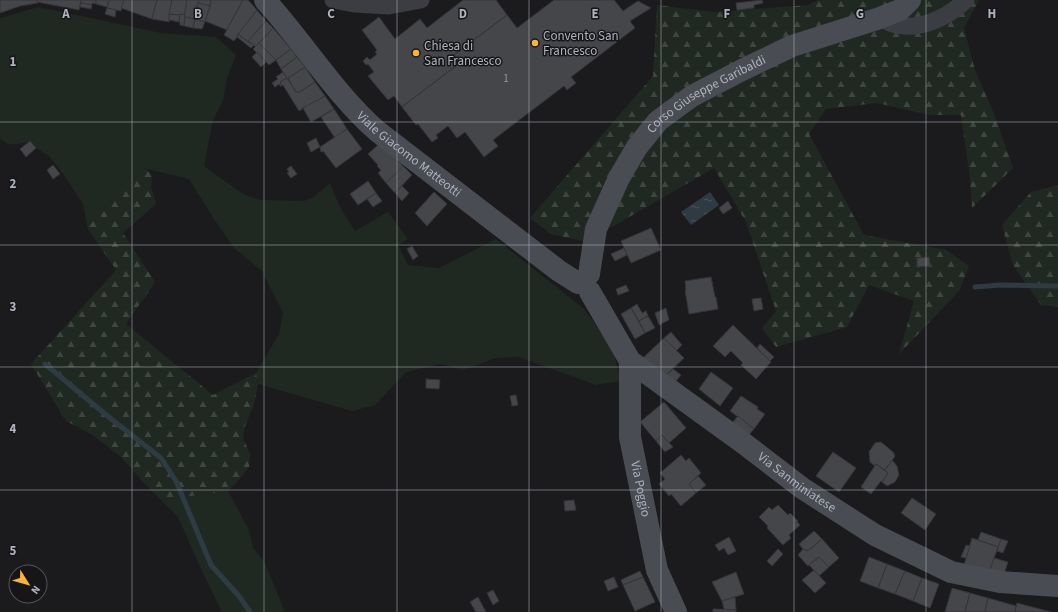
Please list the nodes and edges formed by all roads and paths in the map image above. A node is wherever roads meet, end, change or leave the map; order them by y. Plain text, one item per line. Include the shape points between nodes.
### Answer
1 (266, 0) edge
2 (333, 0) edge
3 (421, 0) edge
4 (910, 0) edge
5 (966, 0) edge
6 (880, 18) junction
7 (585, 283) junction
8 (630, 361) junction
9 (1058, 586) edge
10 (676, 612) edge

1 - 7 main road, Viale Giacomo Matteotti via 360,117 559,271
2 - 3 street via 389,6
4 - 6 main road, Corso Giuseppe Garibaldi via 900,10
5 - 6 street via 936,21 913,26 892,24
6 - 7 main road, Corso Giuseppe Garibaldi via 792,46 692,96 658,121 637,147 619,178 596,229
7 - 8 main road, Via Sanminiatese
8 - 9 main road, Via Sanminiatese via 802,488 875,535 951,572 1000,582
8 - 10 main road, Via Poggio via 630,437 657,570

